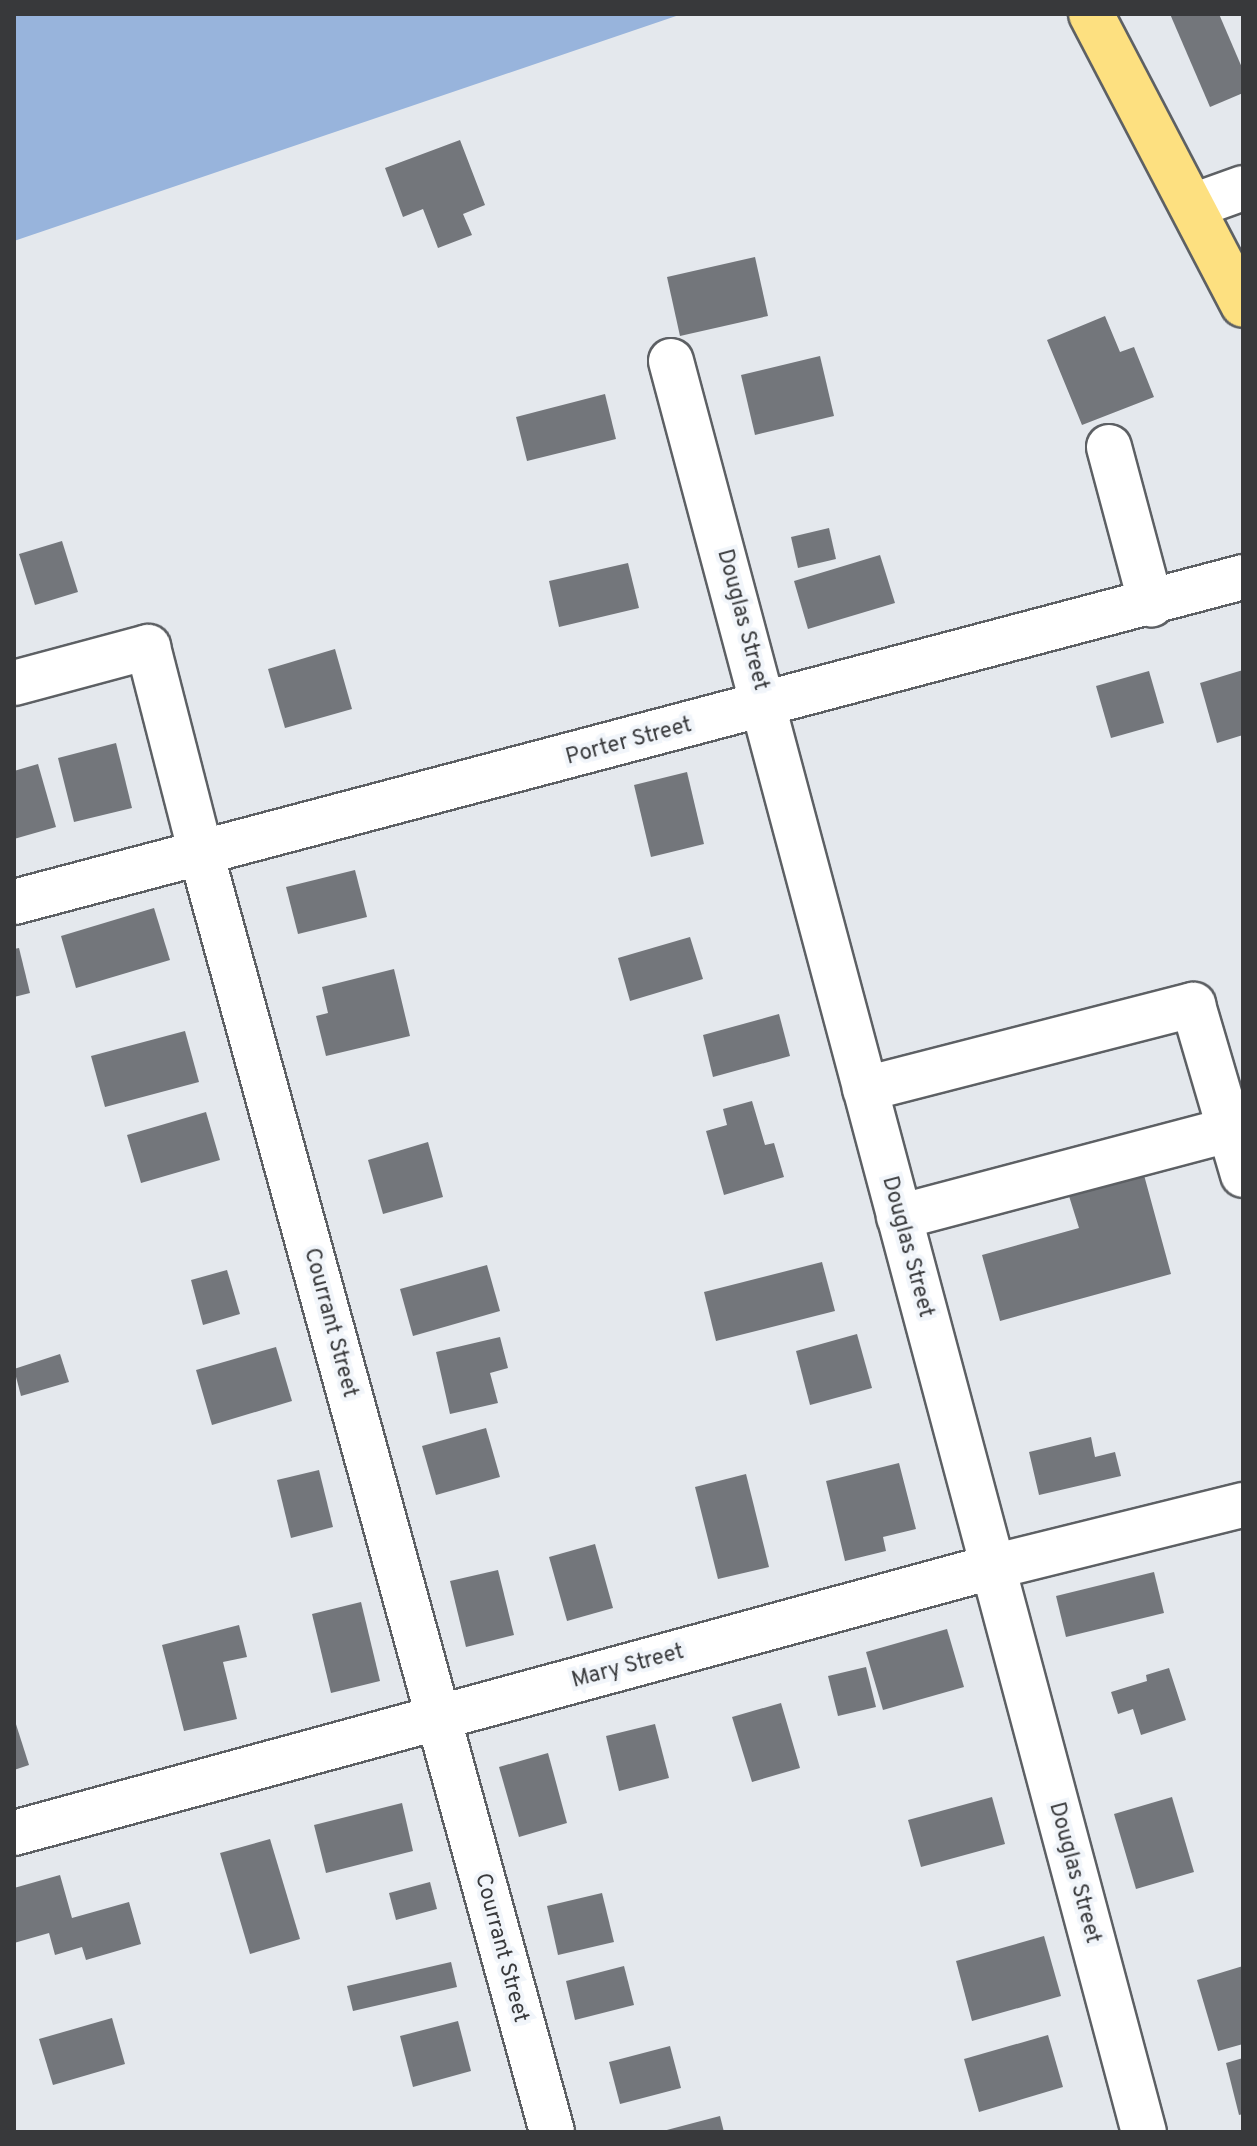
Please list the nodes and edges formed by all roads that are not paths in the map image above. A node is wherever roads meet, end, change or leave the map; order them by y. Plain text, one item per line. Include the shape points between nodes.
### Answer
1 (1091, 14) edge
2 (1243, 188) edge
3 (1193, 206) junction
4 (1243, 305) edge
5 (671, 361) dead end
6 (1109, 447) dead end
7 (1243, 577) edge
8 (1151, 604) junction
9 (14, 683) edge
10 (765, 706) junction
11 (201, 853) junction
12 (14, 902) edge
13 (865, 1089) junction
14 (1231, 1129) junction
15 (1243, 1175) edge
16 (899, 1217) junction
17 (1243, 1505) edge
18 (992, 1567) junction
19 (438, 1719) junction
20 (14, 1833) edge
21 (552, 2132) edge
22 (1144, 2132) edge

1 - 3 main road
2 - 3 street
3 - 4 main road
5 - 10 street, Douglas Street
6 - 8 street
7 - 8 street, Porter Street
8 - 10 street, Porter Street
9 - 11 street, Courrant Street via 148,647
10 - 11 street, Porter Street
10 - 13 street, Douglas Street
11 - 12 street, Porter Street
11 - 19 street, Courrant Street
13 - 14 street via 1193,1005
13 - 16 street, Douglas Street
14 - 15 street
14 - 16 street
16 - 18 street, Douglas Street
17 - 18 street, Mary Street
18 - 19 street, Mary Street
18 - 22 street, Douglas Street
19 - 20 street, Mary Street
19 - 21 street, Courrant Street

